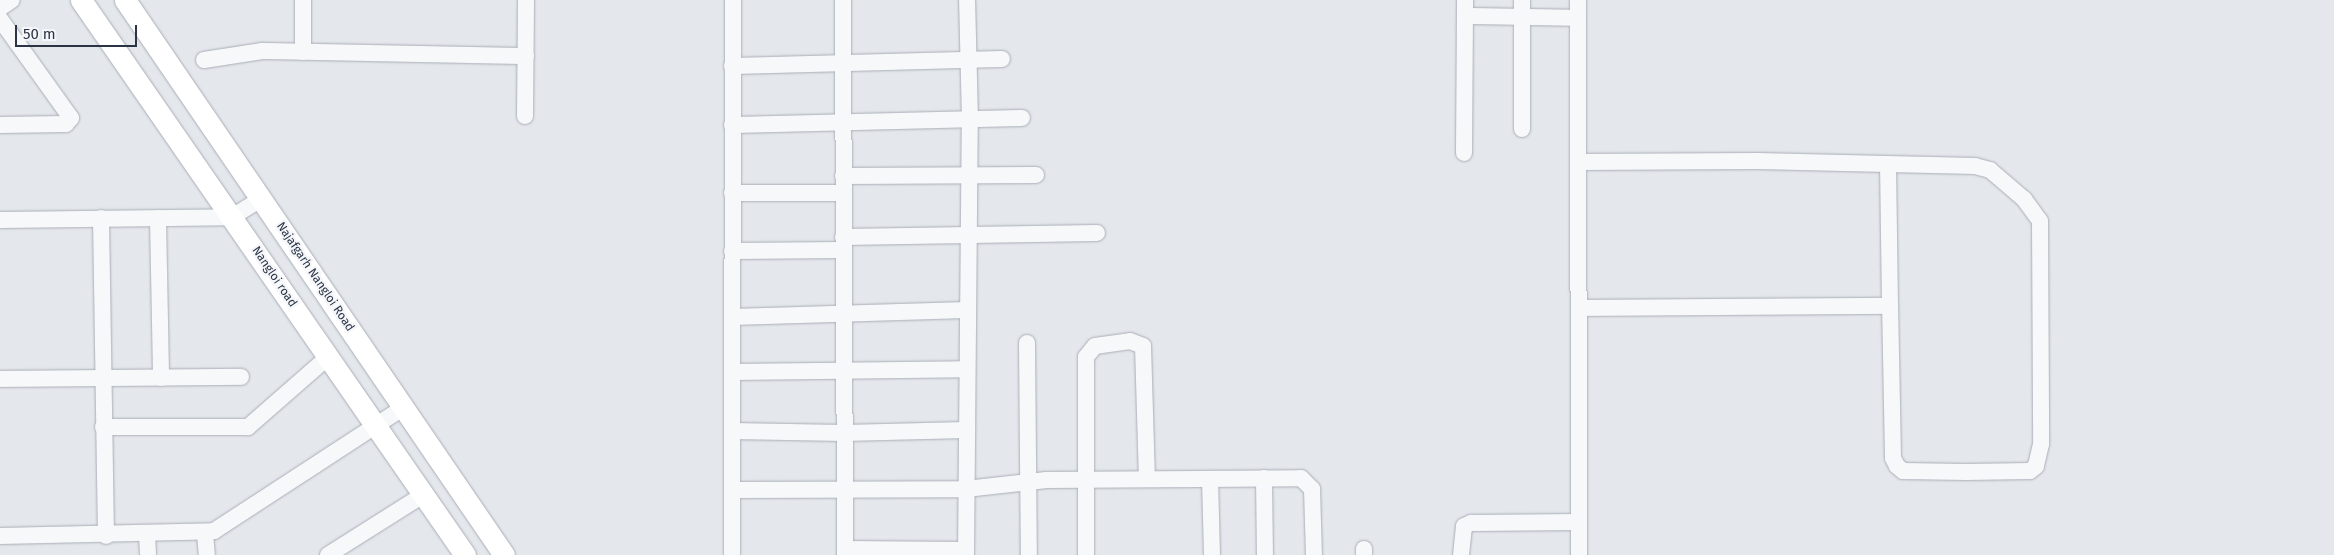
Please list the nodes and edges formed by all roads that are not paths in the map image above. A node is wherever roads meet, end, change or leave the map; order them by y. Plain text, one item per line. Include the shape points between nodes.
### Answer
1 (12, 0) edge
2 (81, 0) edge
3 (125, 0) edge
4 (303, 0) edge
5 (526, 0) edge
6 (733, 0) edge
7 (844, 0) edge
8 (968, 0) edge
9 (1522, 0) edge
10 (1578, 0) edge
11 (0, 8) edge
12 (1465, 8) edge
13 (1522, 17) junction
14 (1578, 18) junction
15 (0, 19) edge
16 (303, 52) junction
17 (526, 56) junction
18 (1002, 59) dead end
19 (204, 60) dead end
20 (969, 60) junction
21 (843, 63) junction
22 (732, 66) junction
23 (525, 116) dead end
24 (1022, 118) dead end
25 (970, 120) junction
26 (844, 122) junction
27 (0, 125) edge
28 (732, 125) junction
29 (1522, 129) dead end
30 (1464, 152) dead end
31 (1578, 162) junction
32 (1888, 165) junction
33 (1036, 175) dead end
34 (843, 176) junction
35 (970, 176) junction
36 (732, 193) junction
37 (843, 193) junction
38 (262, 199) junction
39 (232, 217) junction
40 (101, 218) junction
41 (158, 218) junction
42 (0, 220) edge
43 (1097, 233) dead end
44 (969, 235) junction
45 (843, 243) junction
46 (732, 252) junction
47 (1890, 306) junction
48 (1581, 308) junction
49 (967, 310) junction
50 (844, 313) junction
51 (732, 317) junction
52 (1027, 343) dead end
53 (328, 357) junction
54 (967, 370) junction
55 (732, 372) junction
56 (844, 373) junction
57 (241, 377) dead end
58 (103, 378) junction
59 (162, 378) junction
60 (0, 379) edge
61 (403, 408) junction
62 (104, 427) junction
63 (376, 427) junction
64 (966, 430) junction
65 (732, 431) junction
66 (844, 433) junction
67 (1264, 478) junction
68 (1086, 479) junction
69 (1148, 479) junction
70 (1210, 479) junction
71 (1030, 482) junction
72 (966, 489) junction
73 (732, 490) junction
74 (845, 491) junction
75 (423, 495) junction
76 (1579, 522) junction
77 (206, 534) junction
78 (147, 535) junction
79 (0, 536) edge
80 (106, 536) junction
81 (845, 552) edge
82 (966, 553) edge
83 (148, 555) edge
84 (207, 555) edge
85 (328, 555) edge
86 (465, 555) edge
87 (504, 555) edge
88 (732, 555) edge
89 (1029, 555) edge
90 (1086, 555) edge
91 (1212, 555) edge
92 (1265, 555) edge
93 (1314, 555) edge
94 (1461, 555) edge
95 (1578, 555) edge

1 - 11 street
2 - 39 main road, Nangloi road
3 - 38 main road, Najafgarh Nangloi Road
4 - 16 street
5 - 17 street
6 - 22 street
7 - 21 street
8 - 20 street
9 - 13 street
10 - 14 street
12 - 13 street
12 - 30 street
13 - 14 street
13 - 29 street
14 - 31 street
15 - 27 street via 71,118 66,124
16 - 17 street
16 - 19 street via 243,53
17 - 23 street
18 - 20 street
20 - 21 street
20 - 25 street
21 - 22 street
21 - 26 street
22 - 28 street
24 - 25 street
25 - 26 street
25 - 35 street
26 - 28 street
26 - 34 street
28 - 36 street
31 - 32 street
31 - 48 street
32 - 47 street
32 - 47 street via 1974,166 1990,170 2035,210 2040,221 2041,444 2036,466 2030,471 1966,472 1903,471 1897,466 1893,458
33 - 35 street
34 - 35 street
34 - 37 street
35 - 44 street
36 - 37 street
36 - 46 street
37 - 45 street
38 - 39 street
38 - 61 main road, Najafgarh Nangloi Road
39 - 41 street
39 - 53 main road, Nangloi road
40 - 41 street
40 - 42 street
40 - 58 street
41 - 59 street
43 - 44 street
44 - 45 street
44 - 49 street
45 - 46 street
45 - 50 street
46 - 51 street
47 - 48 street
48 - 76 street
49 - 50 street
49 - 54 street
50 - 51 street
50 - 56 street
51 - 55 street
52 - 71 street
53 - 62 street via 248,426
53 - 63 main road, Nangloi road
54 - 56 street
54 - 64 street
55 - 56 street
55 - 65 street
56 - 66 street
57 - 59 street
58 - 59 street
58 - 60 street
58 - 62 street
61 - 63 street
61 - 87 main road, Najafgarh Nangloi Road
62 - 80 street
63 - 75 main road, Nangloi road
63 - 77 street via 248,513
64 - 66 street
64 - 72 street
65 - 66 street
65 - 73 street
66 - 74 street
67 - 70 street
67 - 92 street
67 - 93 street via 1301,478 1312,489
68 - 69 street
68 - 69 street via 1086,357 1095,346 1130,341 1143,346 1145,352
68 - 71 street
68 - 90 street
69 - 70 street
70 - 91 street
71 - 72 street
71 - 89 street
72 - 74 street
72 - 82 street
73 - 74 street
73 - 88 street
74 - 81 street
75 - 85 street
75 - 86 main road, Nangloi road
76 - 94 street via 1471,523 1464,526
76 - 95 street
77 - 78 street
77 - 84 street
78 - 80 street
78 - 83 street
79 - 80 street
81 - 82 street

